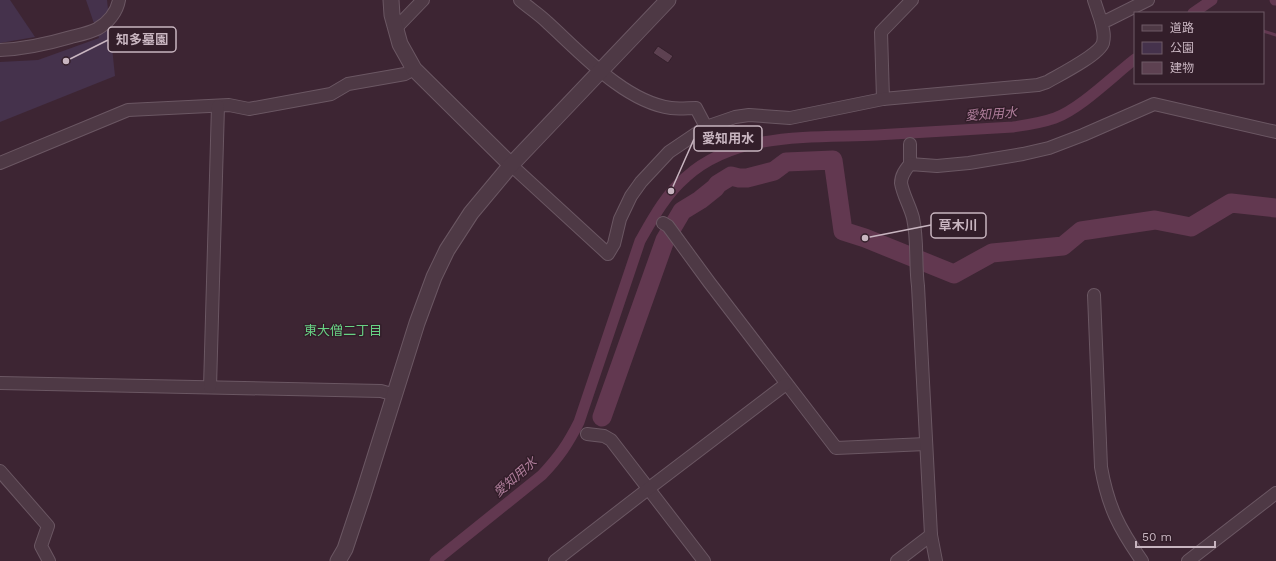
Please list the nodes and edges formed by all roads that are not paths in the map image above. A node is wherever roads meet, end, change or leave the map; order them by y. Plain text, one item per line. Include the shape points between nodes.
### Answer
1 (119, 0) edge
2 (391, 0) edge
3 (422, 0) edge
4 (520, 0) edge
5 (668, 0) edge
6 (912, 0) edge
7 (1094, 0) edge
8 (1148, 0) edge
9 (1101, 21) junction
10 (396, 28) junction
11 (0, 50) edge
12 (414, 69) junction
13 (601, 72) junction
14 (883, 99) junction
15 (218, 106) junction
16 (706, 127) junction
17 (1276, 132) edge
18 (910, 144) dead end
19 (0, 163) edge
20 (910, 164) junction
21 (511, 165) junction
22 (664, 223) dead end
23 (1094, 295) dead end
24 (0, 383) edge
25 (786, 384) junction
26 (210, 387) junction
27 (395, 395) junction
28 (587, 434) dead end
29 (926, 444) junction
30 (0, 471) edge
31 (648, 489) junction
32 (1276, 493) edge
33 (931, 535) junction
34 (49, 561) edge
35 (338, 561) edge
36 (555, 561) edge
37 (704, 561) edge
38 (897, 561) edge
39 (936, 561) edge
40 (1142, 561) edge
41 (1188, 561) edge

1 - 11 street via 115,13 98,29 46,44
2 - 10 street
3 - 10 street
4 - 13 street via 530,10 542,16
5 - 13 street
6 - 14 street via 881,32
7 - 9 street
8 - 9 street
9 - 14 street via 1104,35 1096,53 1047,82 1038,85
10 - 12 street via 400,44
12 - 15 street via 405,74 348,84 331,94 249,109 229,105
12 - 21 street
13 - 16 street via 641,98 657,105 696,108
13 - 21 street
14 - 16 street via 790,118 749,114
15 - 19 street via 128,110
15 - 26 street
16 - 21 street via 669,152 641,182 620,219 614,244 608,254
17 - 20 street via 1154,104 1049,148 961,164
18 - 20 street
20 - 29 street via 901,182 913,218 916,245
21 - 27 street via 471,214 447,250 417,323
22 - 25 street
23 - 40 street via 1101,467 1105,490 1112,511 1126,538
24 - 26 street
25 - 29 street via 836,448
25 - 31 street
26 - 27 street via 381,391
27 - 35 street via 363,495
28 - 31 street via 604,436 611,440
29 - 33 street
30 - 34 street via 48,526 41,546
31 - 36 street
31 - 37 street
32 - 41 street
33 - 38 street
33 - 39 street

